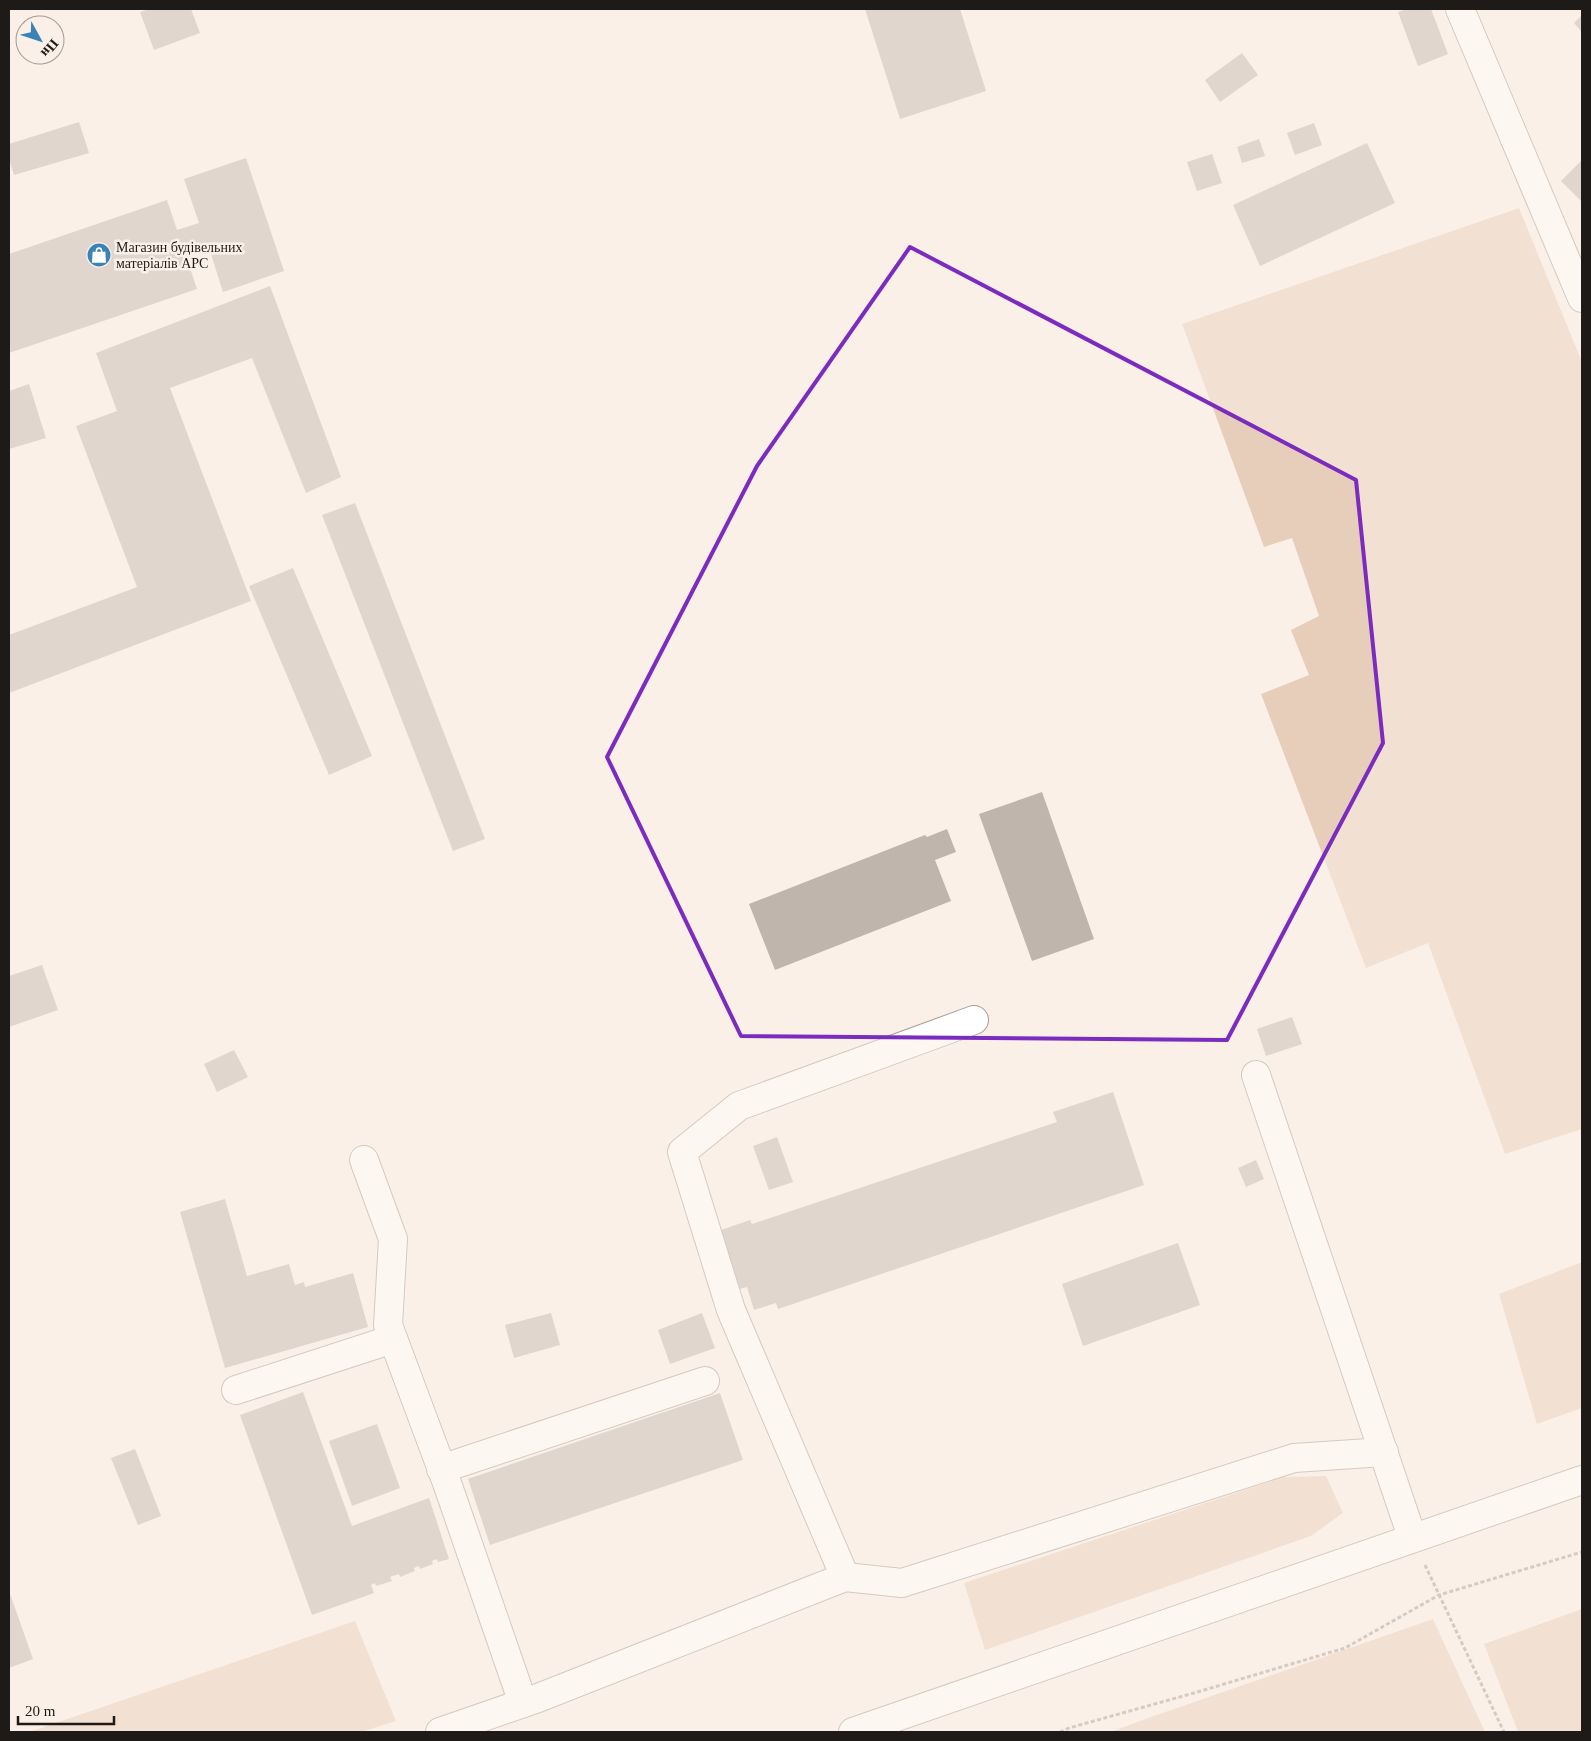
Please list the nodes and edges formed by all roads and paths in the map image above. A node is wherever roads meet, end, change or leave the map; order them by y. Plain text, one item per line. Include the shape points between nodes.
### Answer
1 (1460, 9) edge
2 (1582, 298) edge
3 (974, 1020) dead end
4 (1256, 1075) dead end
5 (364, 1160) dead end
6 (393, 1339) junction
7 (705, 1382) dead end
8 (236, 1390) dead end
9 (1384, 1452) junction
10 (441, 1469) junction
11 (1582, 1480) edge
12 (1412, 1537) junction
13 (1582, 1552) edge
14 (845, 1577) junction
15 (1439, 1595) junction
16 (524, 1703) junction
17 (440, 1732) edge
18 (853, 1732) edge
19 (1060, 1732) edge
20 (1504, 1732) edge

1 - 2 main road
3 - 14 main road via 739,1106 682,1152 731,1310
4 - 9 main road
5 - 6 main road via 393,1239 388,1326
6 - 8 main road
6 - 10 main road
7 - 10 main road
9 - 12 main road
9 - 14 main road via 1294,1458 902,1583
10 - 16 main road
11 - 12 main road
12 - 15 path
12 - 18 main road
13 - 15 path
14 - 16 main road
15 - 19 path via 1344,1648
15 - 20 path
16 - 17 main road

